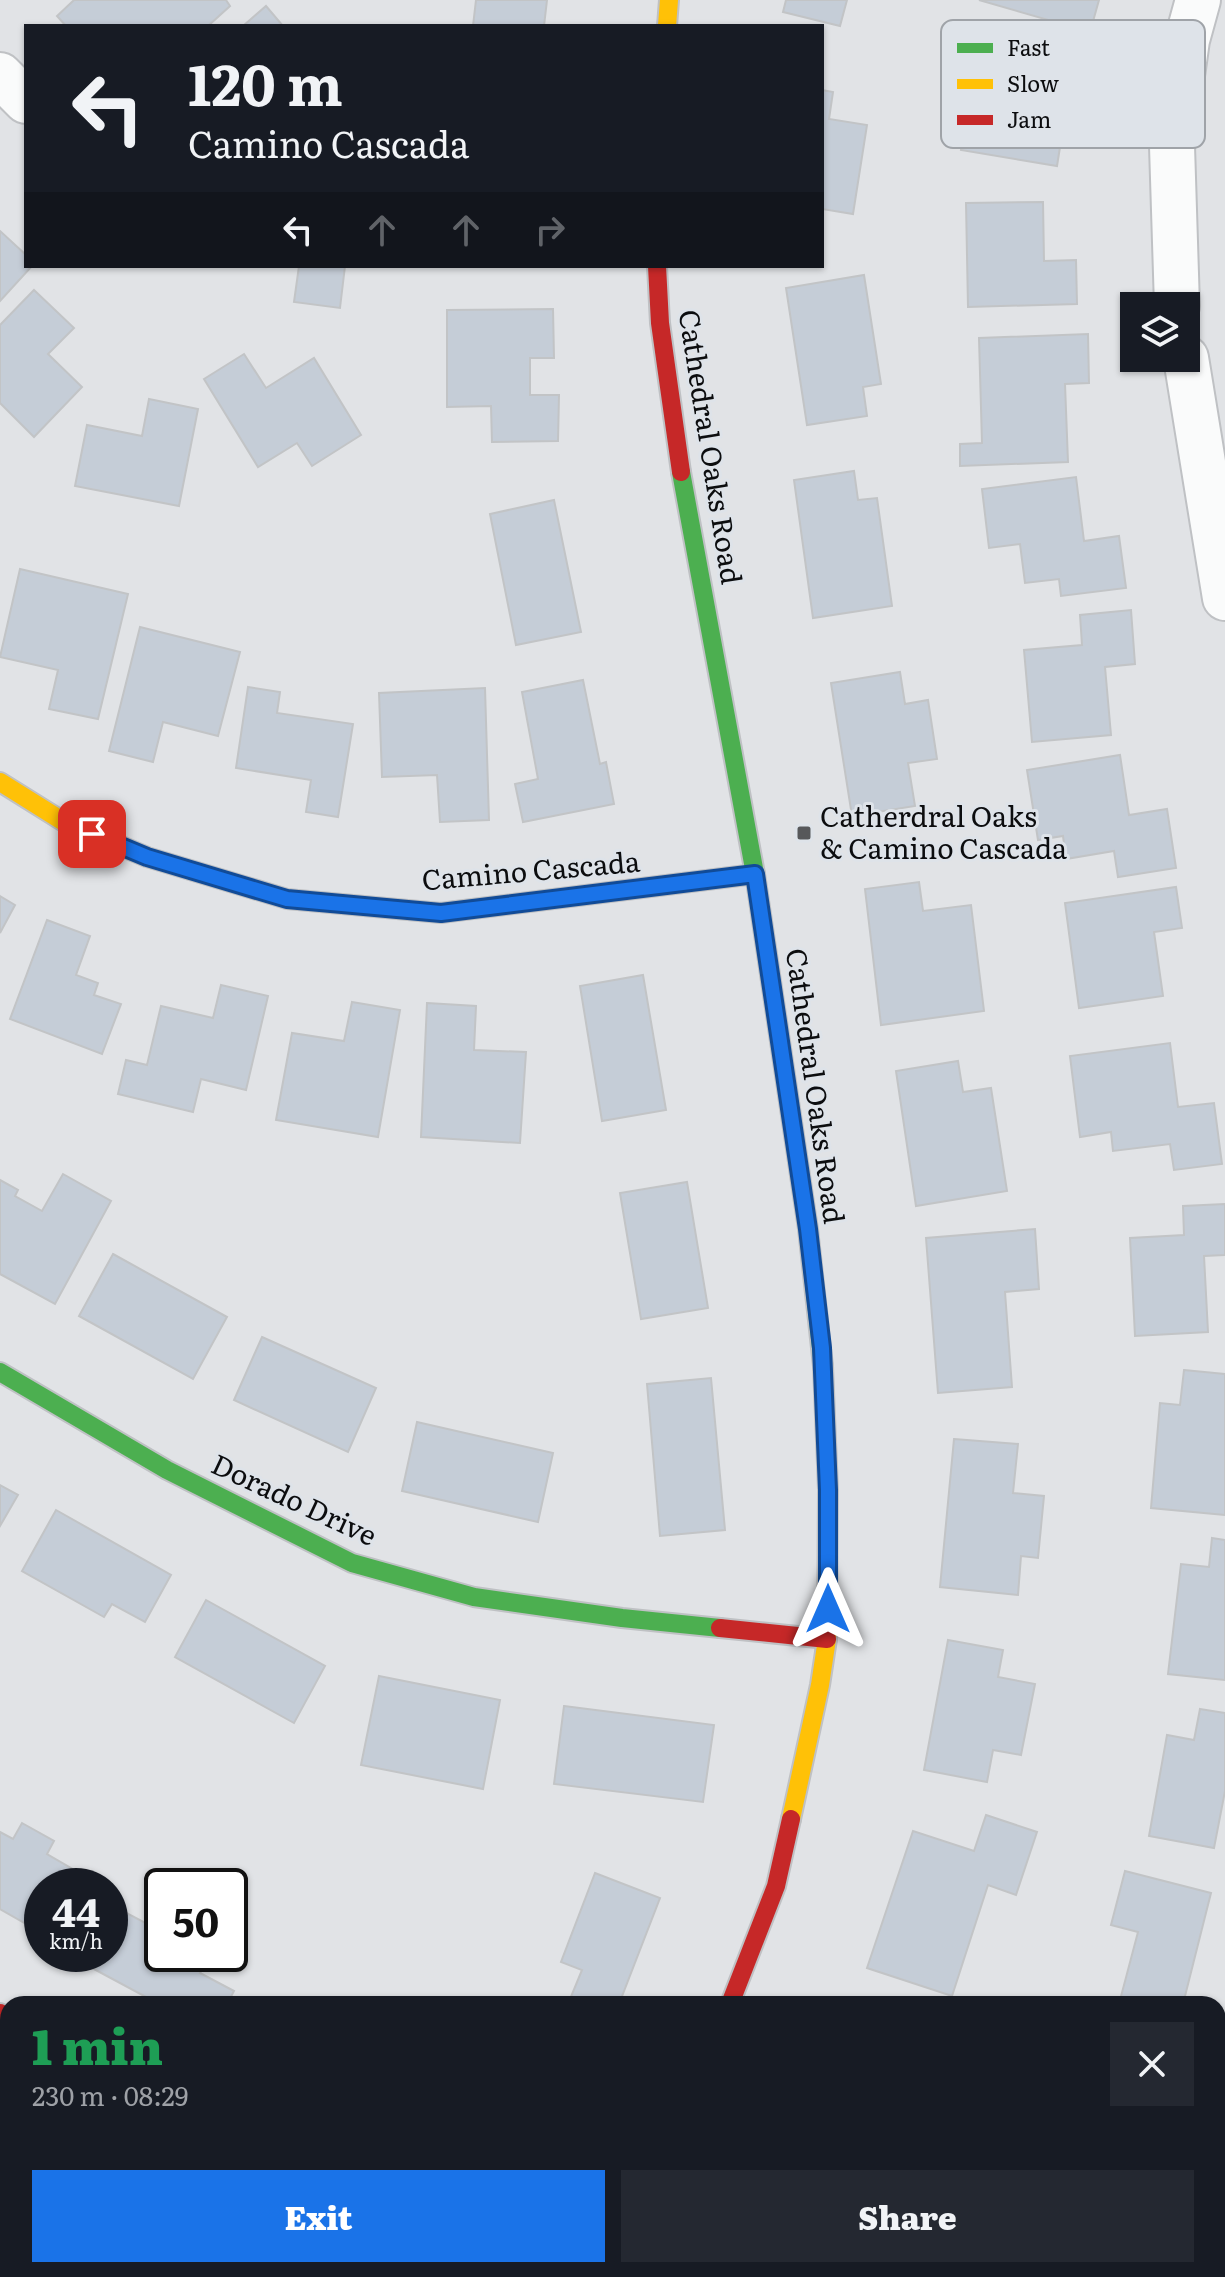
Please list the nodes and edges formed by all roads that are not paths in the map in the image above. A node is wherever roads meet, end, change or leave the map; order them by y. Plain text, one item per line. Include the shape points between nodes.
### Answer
1 (669, 0) edge
2 (1198, 0) edge
3 (1192, 20) edge
4 (667, 24) edge
5 (0, 75) edge
6 (24, 99) edge
7 (1172, 148) edge
8 (657, 268) edge
9 (1177, 292) edge
10 (1188, 372) edge
11 (1225, 598) edge
12 (0, 782) edge
13 (755, 874) junction
14 (0, 1372) edge
15 (827, 1639) junction
16 (733, 1996) edge

1 - 4 main road
2 - 3 street
5 - 6 street
7 - 9 street
8 - 13 main road, Cathedral Oaks Road via 682,478
10 - 11 street
12 - 13 main road, Camino Cascada via 64,822 147,857 287,899 441,913
13 - 15 main road, Cathedral Oaks Road via 822,1348
14 - 15 main road, Dorado Drive via 167,1470 352,1563 474,1597
15 - 16 main road, Cathedral Oaks Road via 776,1886

